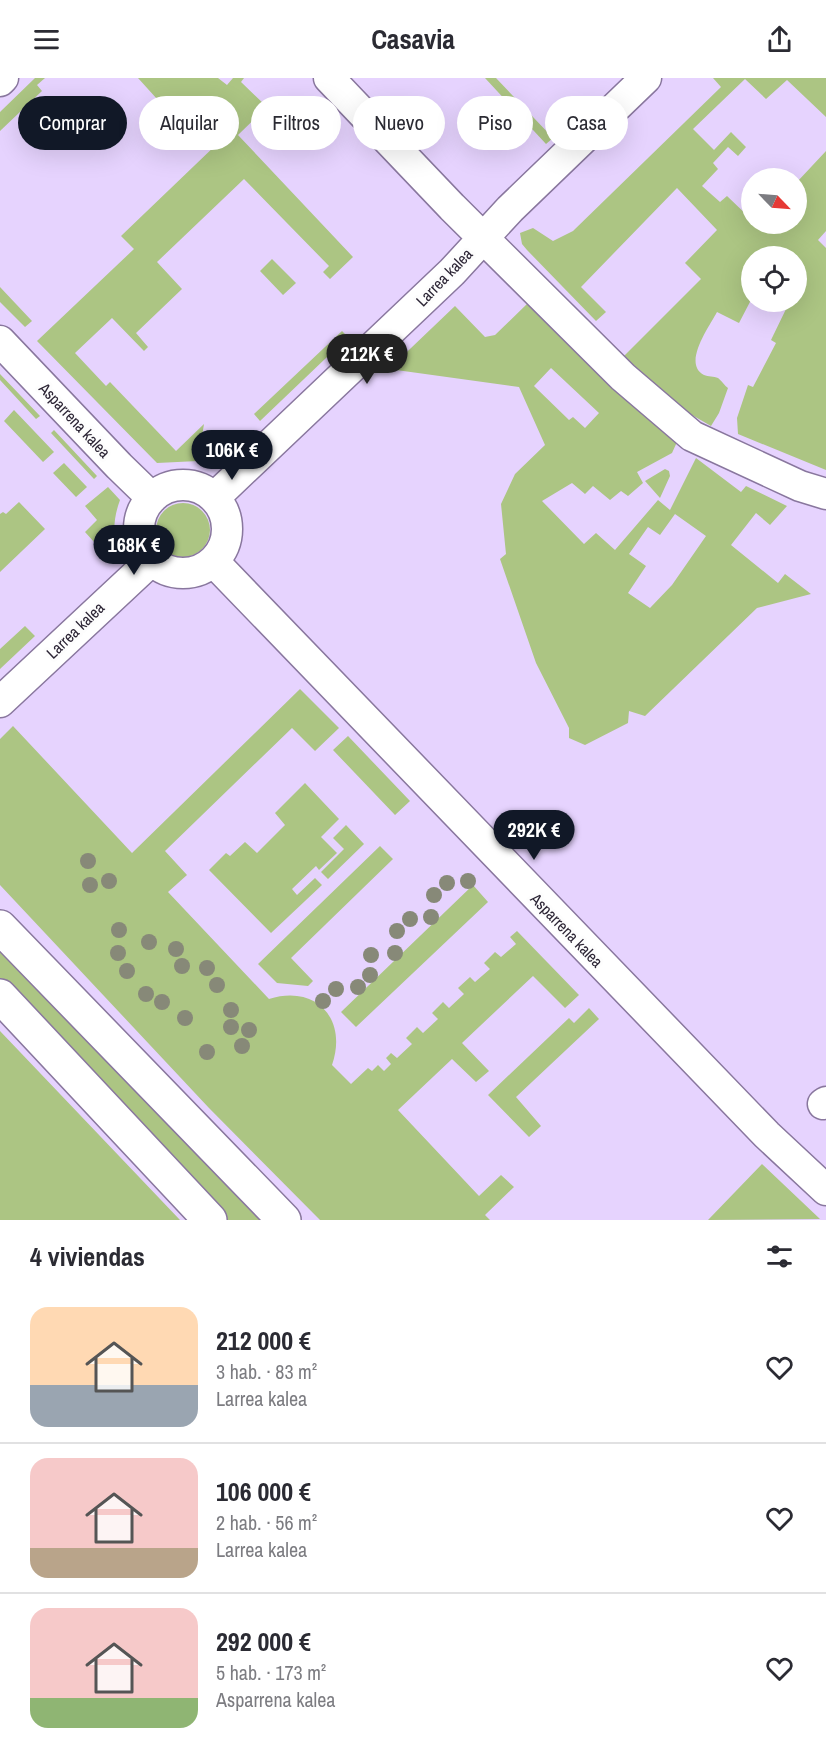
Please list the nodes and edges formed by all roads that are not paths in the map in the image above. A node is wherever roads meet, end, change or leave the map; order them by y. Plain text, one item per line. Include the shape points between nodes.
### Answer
1 (329, 78) edge
2 (646, 78) edge
3 (482, 237) junction
4 (0, 341) edge
5 (826, 494) edge
6 (152, 498) junction
7 (214, 498) junction
8 (152, 560) junction
9 (213, 561) junction
10 (0, 702) edge
11 (0, 927) edge
12 (0, 996) edge
13 (826, 1190) edge
14 (210, 1220) edge
15 (284, 1220) edge

1 - 3 street
2 - 3 street, Larrea kalea
3 - 5 street via 623,377 693,436 800,486
3 - 7 street, Larrea kalea via 452,272
4 - 6 street, Asparrena kalea
6 - 7 street via 163,490 190,485
6 - 8 street via 140,522 140,536
7 - 9 street via 224,513 227,530 224,547
8 - 9 street via 175,573 202,569
8 - 10 street, Larrea kalea
9 - 13 street, Asparrena kalea via 767,1135
11 - 15 main road
12 - 14 main road

